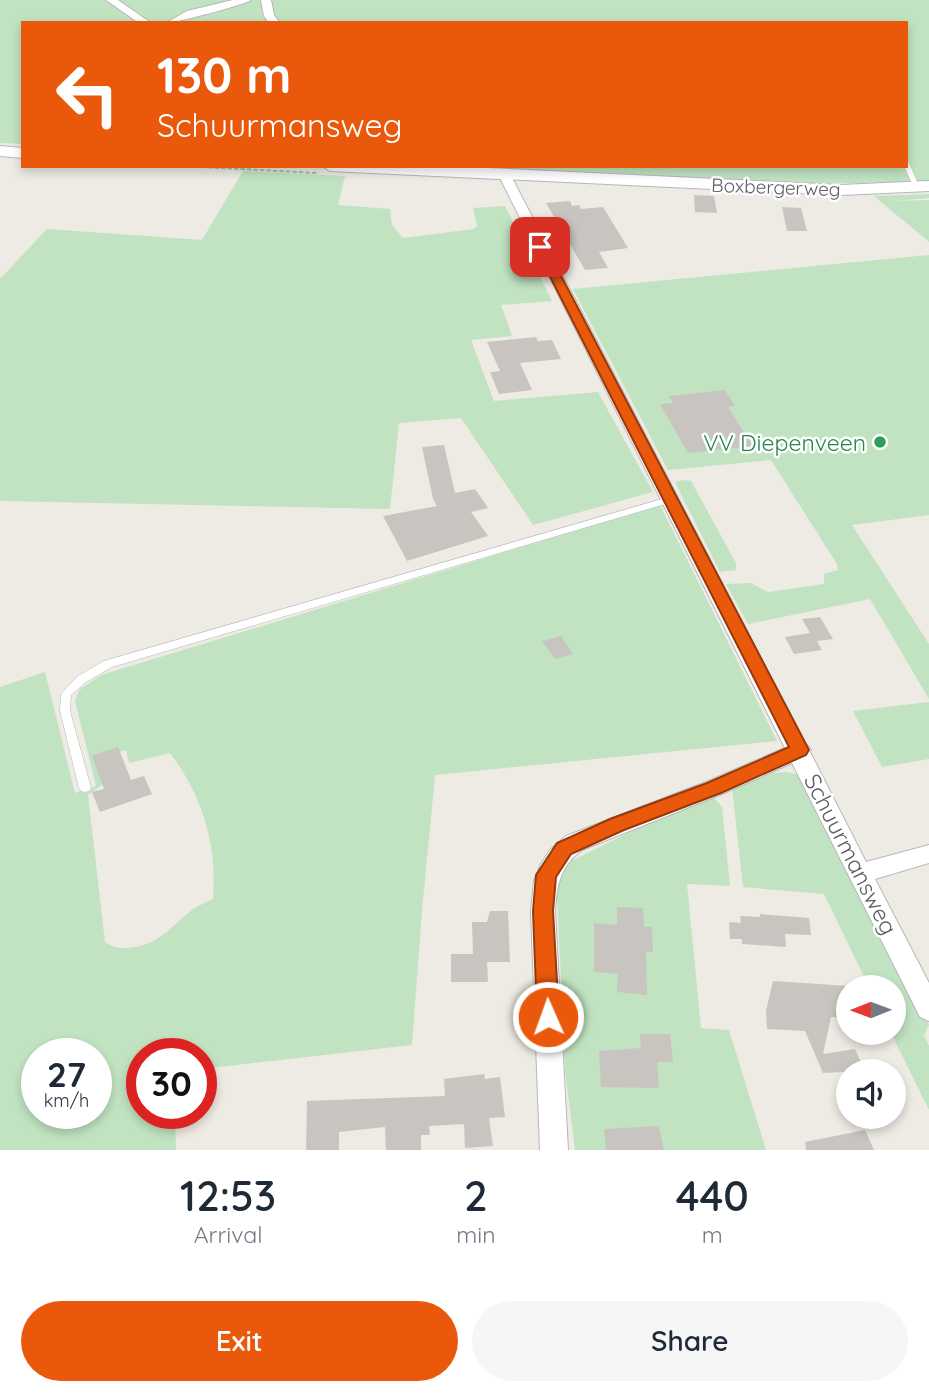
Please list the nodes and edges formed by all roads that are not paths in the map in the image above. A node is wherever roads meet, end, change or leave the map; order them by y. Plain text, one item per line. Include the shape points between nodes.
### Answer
1 (111, 0) edge
2 (246, 0) edge
3 (266, 0) edge
4 (143, 21) edge
5 (175, 21) edge
6 (273, 21) edge
7 (0, 151) edge
8 (21, 153) edge
9 (908, 166) edge
10 (390, 168) edge
11 (505, 176) junction
12 (923, 186) edge
13 (669, 500) junction
14 (800, 750) junction
15 (85, 788) dead end
16 (929, 855) edge
17 (861, 873) junction
18 (929, 1009) edge
19 (554, 1150) edge

1 - 4 street
2 - 5 street
3 - 6 street
7 - 8 street
9 - 12 lane
10 - 11 street, Boxbergerweg
11 - 12 street, Boxbergerweg via 841,190
11 - 13 street, Schuurmansweg
13 - 14 street, Schuurmansweg
13 - 15 lane via 108,664 66,694 65,711
14 - 17 street, Schuurmansweg
14 - 19 street via 573,843 556,857 546,875 543,911
16 - 17 street
17 - 18 street, Schuurmansweg

